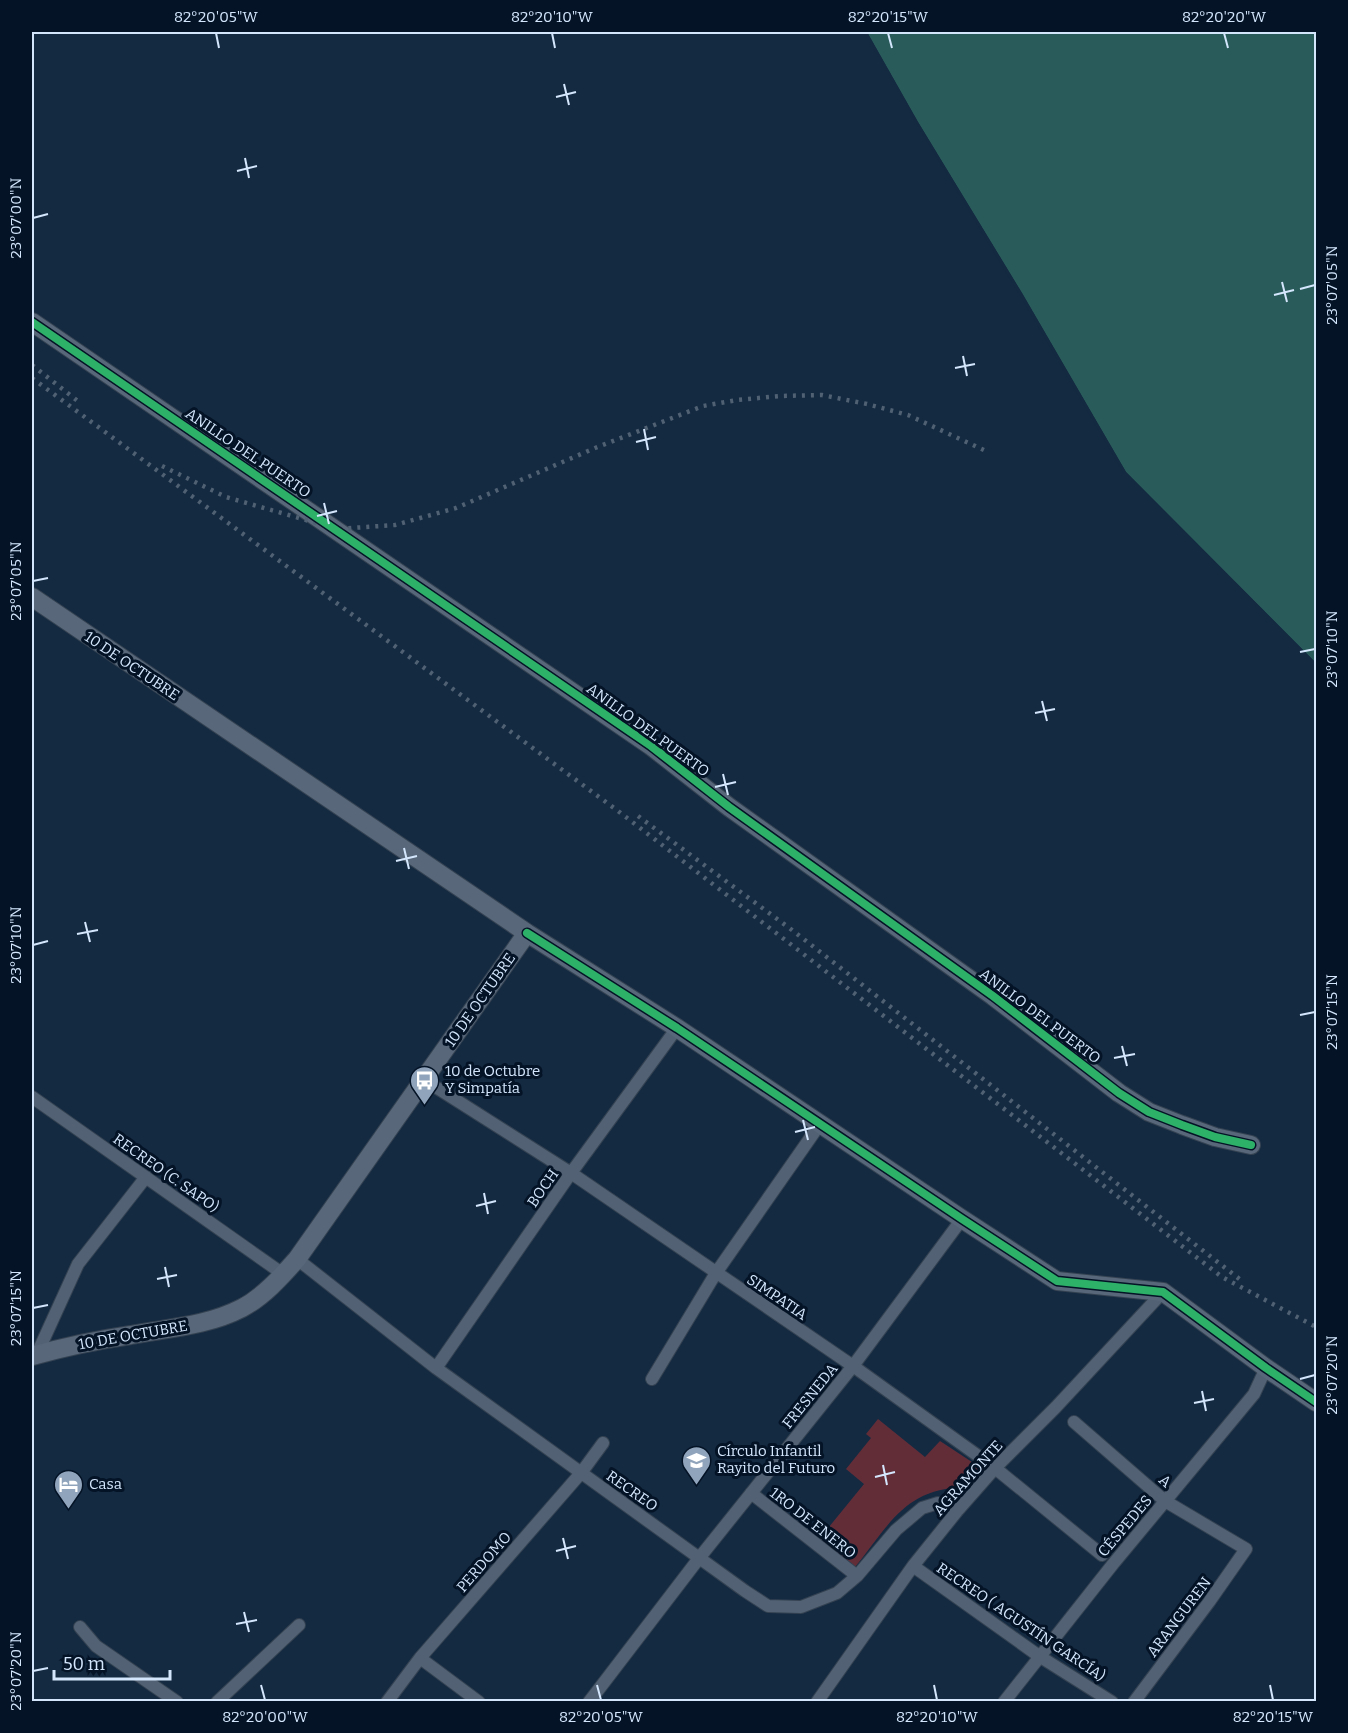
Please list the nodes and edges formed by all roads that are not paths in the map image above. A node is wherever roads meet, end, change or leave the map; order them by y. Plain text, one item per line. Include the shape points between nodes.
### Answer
1 (32, 322) edge
2 (32, 597) edge
3 (527, 933) junction
4 (677, 1028) junction
5 (423, 1079) junction
6 (32, 1098) edge
7 (820, 1124) junction
8 (1251, 1145) dead end
9 (571, 1173) junction
10 (146, 1178) junction
11 (962, 1219) junction
12 (297, 1259) junction
13 (716, 1273) junction
14 (283, 1274) junction
15 (1163, 1292) junction
16 (34, 1355) edge
17 (853, 1366) junction
18 (436, 1368) junction
19 (1266, 1368) junction
20 (652, 1379) dead end
21 (1317, 1402) edge
22 (1074, 1422) dead end
23 (603, 1443) dead end
24 (995, 1468) junction
25 (581, 1473) junction
26 (751, 1493) junction
27 (1165, 1501) junction
28 (958, 1510) junction
29 (1246, 1549) joint
30 (1102, 1555) dead end
31 (700, 1557) junction
32 (913, 1566) junction
33 (856, 1576) junction
34 (299, 1625) dead end
35 (80, 1627) dead end
36 (1039, 1656) junction
37 (420, 1658) junction
38 (177, 1701) edge
39 (217, 1701) edge
40 (387, 1701) edge
41 (479, 1701) edge
42 (589, 1701) edge
43 (817, 1701) edge
44 (1004, 1701) edge
45 (1112, 1701) edge
46 (1134, 1701) edge

1 - 8 street, ANILLO DEL PUERTO via 651,746 729,807 984,989 1119,1094 1182,1125
2 - 3 street, 10 DE OCTUBRE
3 - 4 street
3 - 5 street, 10 DE OCTUBRE
4 - 7 street
4 - 9 street, BOCH
5 - 9 street, SIMPATIA
5 - 12 street, 10 DE OCTUBRE
6 - 10 street, RECREO (C. SAPO)
7 - 11 street
7 - 13 street
9 - 13 street, SIMPATIA
9 - 18 street, BOCH
10 - 14 street, RECREO (C. SAPO)
10 - 16 street via 78,1264
11 - 15 street via 1057,1281
11 - 17 street, FRESNEDA
12 - 14 street, 10 DE OCTUBRE
12 - 18 street, RECREO
13 - 17 street, SIMPATIA
13 - 20 street
14 - 16 street, 10 DE OCTUBRE via 244,1306 209,1321
15 - 19 street
15 - 24 street, AGRAMONTE
17 - 24 street, SIMPATIA
17 - 26 street, FRESNEDA
18 - 25 street, RECREO
19 - 21 street
19 - 27 street, CÉSPEDES via 1254,1394
22 - 27 street, A
23 - 25 street, PERDOMO
24 - 28 street, AGRAMONTE
24 - 30 street, SIMPATIA
25 - 31 street, RECREO
25 - 37 street, PERDOMO
26 - 31 street, FRESNEDA
26 - 33 street, 1RO DE ENERO
27 - 29 street, A
27 - 36 street, CÉSPEDES
28 - 32 street, AGRAMONTE
28 - 33 street, RECREO via 938,1503 922,1508 896,1530
29 - 46 street, ARANGUREN
31 - 33 street, RECREO via 768,1606 801,1607 837,1593
31 - 42 street, FRESNEDA
32 - 36 street, RECREO ( AGUSTÍN GARCÍA)
32 - 43 street, AGRAMONTE
34 - 39 street
35 - 38 street via 96,1646
36 - 44 street, CÉSPEDES
36 - 45 street, RECREO ( AGUSTÍN GARCÍA)
37 - 40 street, PERDOMO
37 - 41 street

